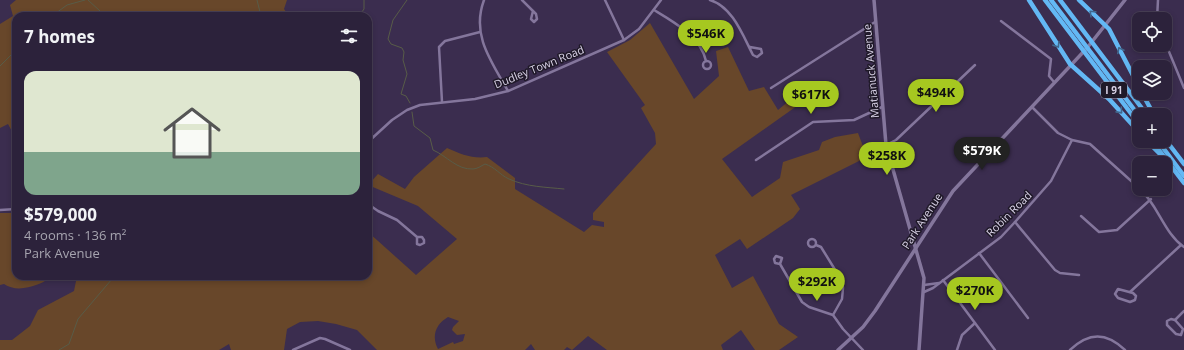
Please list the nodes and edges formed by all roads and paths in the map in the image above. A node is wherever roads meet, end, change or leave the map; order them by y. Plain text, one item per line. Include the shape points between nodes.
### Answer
1 (484, 0) edge
2 (522, 0) edge
3 (605, 0) edge
4 (661, 0) edge
5 (710, 0) edge
6 (874, 0) edge
7 (1029, 0) edge
8 (1045, 0) edge
9 (1052, 0) edge
10 (1060, 0) edge
11 (1079, 0) edge
12 (1125, 0) edge
13 (1158, 0) edge
14 (654, 10) junction
15 (533, 11) dead end
16 (1157, 12) edge
17 (1001, 21) dead end
18 (876, 22) junction
19 (1106, 25) junction
20 (480, 32) junction
21 (624, 40) junction
22 (1083, 41) junction
23 (750, 47) junction
24 (1092, 52) junction
25 (1169, 52) edge
26 (706, 61) dead end
27 (975, 65) dead end
28 (1070, 65) junction
29 (1132, 74) edge
30 (1054, 82) junction
31 (771, 88) dead end
32 (1184, 88) edge
33 (508, 91) junction
34 (442, 102) junction
35 (882, 107) junction
36 (1032, 107) junction
37 (1134, 108) edge
38 (1141, 108) edge
39 (1132, 113) edge
40 (1132, 124) edge
41 (373, 137) edge
42 (1072, 140) junction
43 (886, 145) junction
44 (1153, 148) edge
45 (1163, 148) edge
46 (1166, 148) edge
47 (1173, 150) edge
48 (1162, 156) edge
49 (756, 160) dead end
50 (1184, 164) edge
51 (1172, 167) edge
52 (1184, 172) edge
53 (1184, 176) edge
54 (1132, 181) edge
55 (1184, 183) edge
56 (1151, 198) joint
57 (372, 207) edge
58 (12, 209) edge
59 (0, 210) edge
60 (1081, 216) dead end
61 (1015, 222) junction
62 (417, 237) dead end
63 (816, 245) dead end
64 (1182, 246) edge
65 (916, 247) junction
66 (979, 253) junction
67 (780, 264) dead end
68 (1079, 275) dead end
69 (943, 280) junction
70 (938, 283) junction
71 (924, 285) junction
72 (924, 292) junction
73 (1130, 292) junction
74 (1184, 311) edge
75 (833, 315) junction
76 (1028, 318) dead end
77 (1175, 320) junction
78 (975, 323) junction
79 (852, 339) junction
80 (293, 350) edge
81 (350, 350) edge
82 (838, 350) edge
83 (862, 350) edge
84 (919, 350) edge
85 (957, 350) edge
86 (995, 350) edge
87 (1070, 350) edge
88 (1125, 350) edge

1 - 20 street via 478,19
2 - 15 street
3 - 21 street
4 - 14 street, Dudley Town Road
5 - 23 street via 727,10
6 - 18 main road, Matianuck Avenue
7 -> 28 highway
8 - 22 highway, I 91
9 - 22 highway
10 - 22 highway, I 91
19 -> 11 highway
12 - 19 main road, Park Avenue
13 - 16 street
14 - 21 street, Dudley Town Road via 639,29
14 - 26 street via 686,32 705,54
17 - 30 street via 1051,59 1049,76
18 - 31 street
18 - 35 main road, Matianuck Avenue
19 - 28 main road, Park Avenue
29 -> 19 highway
20 - 33 street via 487,55
20 - 34 street via 445,41 439,47
21 - 33 street, Dudley Town Road
22 - 24 highway, I 91
22 - 24 highway, I 91
23 - 23 street via 755,56 762,53 760,49
24 - 37 highway
24 - 38 highway, I 91
24 - 39 highway, I 91
25 - 32 street
27 - 43 street via 896,140
28 - 30 main road, Park Avenue
28 -> 40 highway via 1109,99
30 - 36 main road, Park Avenue
33 - 34 street, Dudley Town Road via 475,99
34 - 41 street, Dudley Town Road via 407,110
35 - 43 main road, Matianuck Avenue
35 - 49 street via 854,120 813,122
36 - 42 street via 1058,133
36 - 65 main road, Park Avenue via 953,191
42 - 54 street via 1090,144
42 - 61 street, Robin Road via 1051,181
43 - 65 main road, Matianuck Avenue
44 - 48 highway
45 - 53 highway
46 - 52 highway
47 - 50 highway
51 - 55 highway
56 - 60 street via 1117,230 1099,232
56 - 64 street via 1166,226
57 - 62 street via 397,220
58 - 59 street
61 - 66 street, Robin Road via 1001,237
61 - 68 street via 1054,270
63 - 75 street via 821,247 842,281 843,295
64 - 73 street
65 - 71 main road, Matianuck Avenue
65 - 79 main road, Park Avenue via 875,312
66 - 69 street, Robin Road
66 - 76 street
67 - 75 street via 802,302
69 - 70 street, Robin Road
69 - 78 street
70 - 71 street, Robin Road
70 - 72 street, Robin Road
71 - 72 main road, Matianuck Avenue
72 - 84 main road, Matianuck Avenue
73 - 73 street via 1118,289 1115,294 1118,298 1132,302 1136,296
74 - 77 street
75 - 79 street
77 - 77 street via 1169,319 1167,325 1180,335 1183,329
78 - 85 street via 962,336
78 - 86 street
79 - 82 main road, Park Avenue
79 - 83 street
80 - 81 street via 320,338
87 - 88 street via 1079,342 1096,337 1111,339

